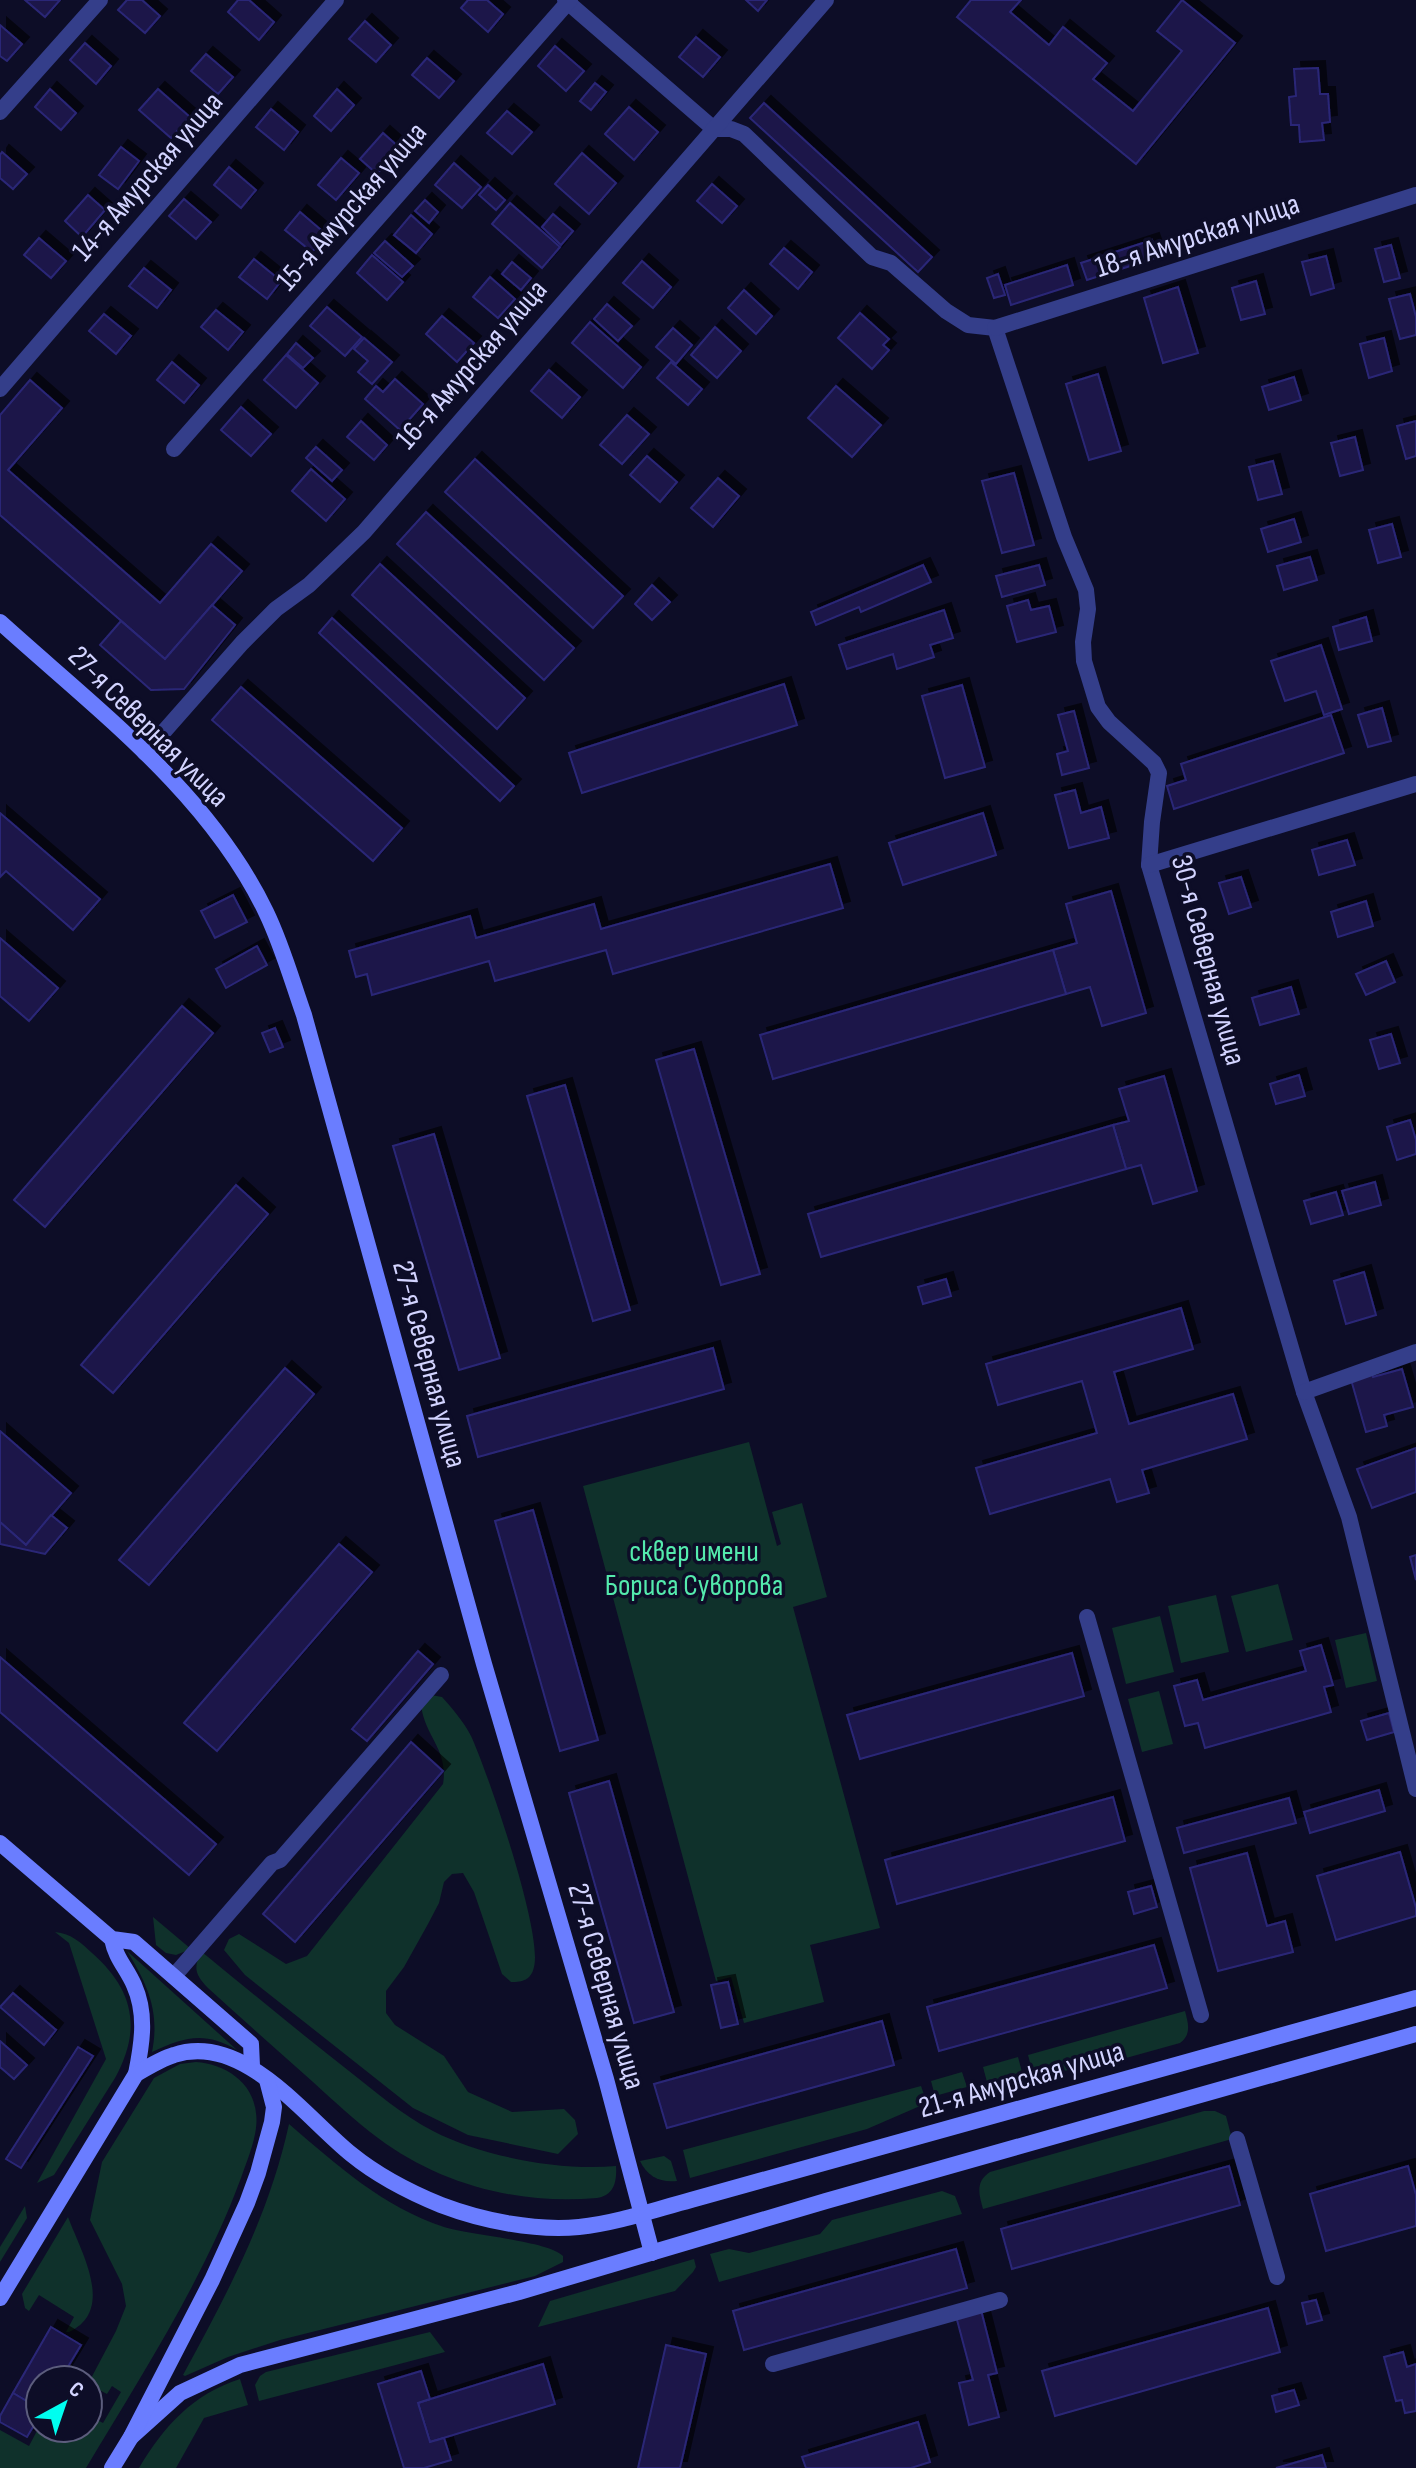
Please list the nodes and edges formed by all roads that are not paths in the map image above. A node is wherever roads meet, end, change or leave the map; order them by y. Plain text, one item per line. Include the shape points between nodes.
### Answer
1 (100, 0) edge
2 (336, 0) edge
3 (826, 0) edge
4 (567, 1) edge
5 (0, 112) edge
6 (714, 129) junction
7 (1416, 195) edge
8 (995, 328) junction
9 (0, 389) edge
10 (174, 449) dead end
11 (0, 622) edge
12 (145, 753) junction
13 (1416, 784) edge
14 (1149, 865) junction
15 (1416, 1352) edge
16 (1304, 1392) junction
17 (1087, 1617) dead end
18 (441, 1675) dead end
19 (1416, 1789) edge
20 (0, 1843) edge
21 (112, 1939) junction
22 (174, 1976) junction
23 (1416, 1998) edge
24 (1201, 2015) dead end
25 (1416, 2034) edge
26 (252, 2066) junction
27 (136, 2074) junction
28 (266, 2078) junction
29 (1237, 2139) dead end
30 (642, 2213) junction
31 (652, 2253) junction
32 (1277, 2277) dead end
33 (0, 2298) edge
34 (1000, 2300) dead end
35 (773, 2364) dead end
36 (131, 2437) junction
37 (112, 2468) edge

1 - 5 street
2 - 9 street, 14-я Амурская улица
3 - 6 street, 16-я Амурская улица
4 - 6 street
4 - 10 street, 15-я Амурская улица
6 - 8 street via 744,134 872,257 904,272 946,311 968,325
6 - 12 street, 16-я Амурская улица via 364,532 242,643
7 - 8 street, 18-я Амурская улица
8 - 14 street, 30-я Северная улица via 1086,590 1084,661 1098,707 1159,773
11 - 12 main road, 27-я Северная улица
12 - 30 main road, 27-я Северная улица via 232,853 266,912 299,1001
13 - 14 street
14 - 16 street, 30-я Северная улица
15 - 16 street
16 - 19 street, 30-я Северная улица via 1349,1517
17 - 24 street
18 - 22 street
20 - 21 main road
21 - 22 main road via 134,1942
21 - 27 main road via 141,2008
22 - 26 main road via 251,2044
23 - 30 main road, 21-я Амурская улица
25 - 31 main road
26 - 27 main road via 219,2054 188,2051
26 - 28 main road, 21-я Амурская улица
27 - 33 main road
28 - 30 main road, 21-я Амурская улица via 354,2157 443,2205 553,2228
28 - 36 main road via 274,2107 258,2173 230,2242
29 - 32 street
30 - 31 main road, 27-я Северная улица
31 - 36 main road via 240,2365 180,2393
34 - 35 street
36 - 37 main road

